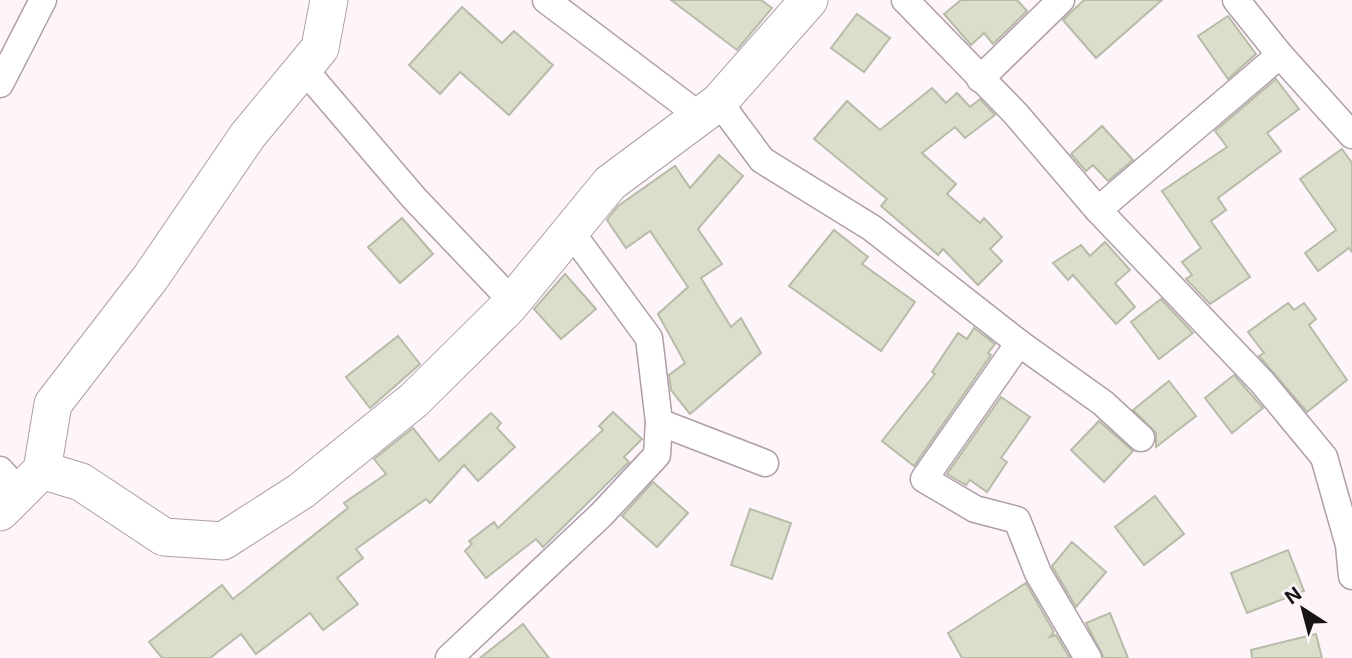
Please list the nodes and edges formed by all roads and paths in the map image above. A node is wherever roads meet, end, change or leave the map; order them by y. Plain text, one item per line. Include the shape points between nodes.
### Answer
1 (43, 0) edge
2 (329, 0) edge
3 (546, 0) edge
4 (809, 0) edge
5 (905, 0) edge
6 (1061, 0) edge
7 (1236, 0) edge
8 (1280, 55) junction
9 (303, 68) junction
10 (980, 79) junction
11 (0, 84) edge
12 (709, 109) junction
13 (1352, 135) edge
14 (1098, 210) junction
15 (571, 232) junction
16 (513, 302) junction
17 (1019, 343) junction
18 (659, 422) junction
19 (1141, 438) dead end
20 (765, 463) dead end
21 (15, 486) edge
22 (1351, 544) edge
23 (1352, 576) edge
24 (449, 658) edge
25 (1088, 658) edge

1 - 11 street
2 - 9 main road via 320,48
3 - 12 street
4 - 12 main road
5 - 10 street
6 - 10 street
7 - 8 street
8 - 13 street
8 - 14 street
9 - 16 street via 414,198
9 - 21 main road via 248,135 151,277 53,404
10 - 14 street
12 - 15 main road via 610,183
12 - 17 street via 762,160 873,228
14 - 22 street via 1262,382 1324,457
15 - 16 main road
15 - 18 street via 649,338
16 - 21 main road via 414,400 301,491 223,541 164,537 81,482
17 - 19 street via 1103,403
17 - 25 street via 925,479 975,509 1017,520 1038,573
18 - 20 street
18 - 24 street via 657,456
22 - 23 street

